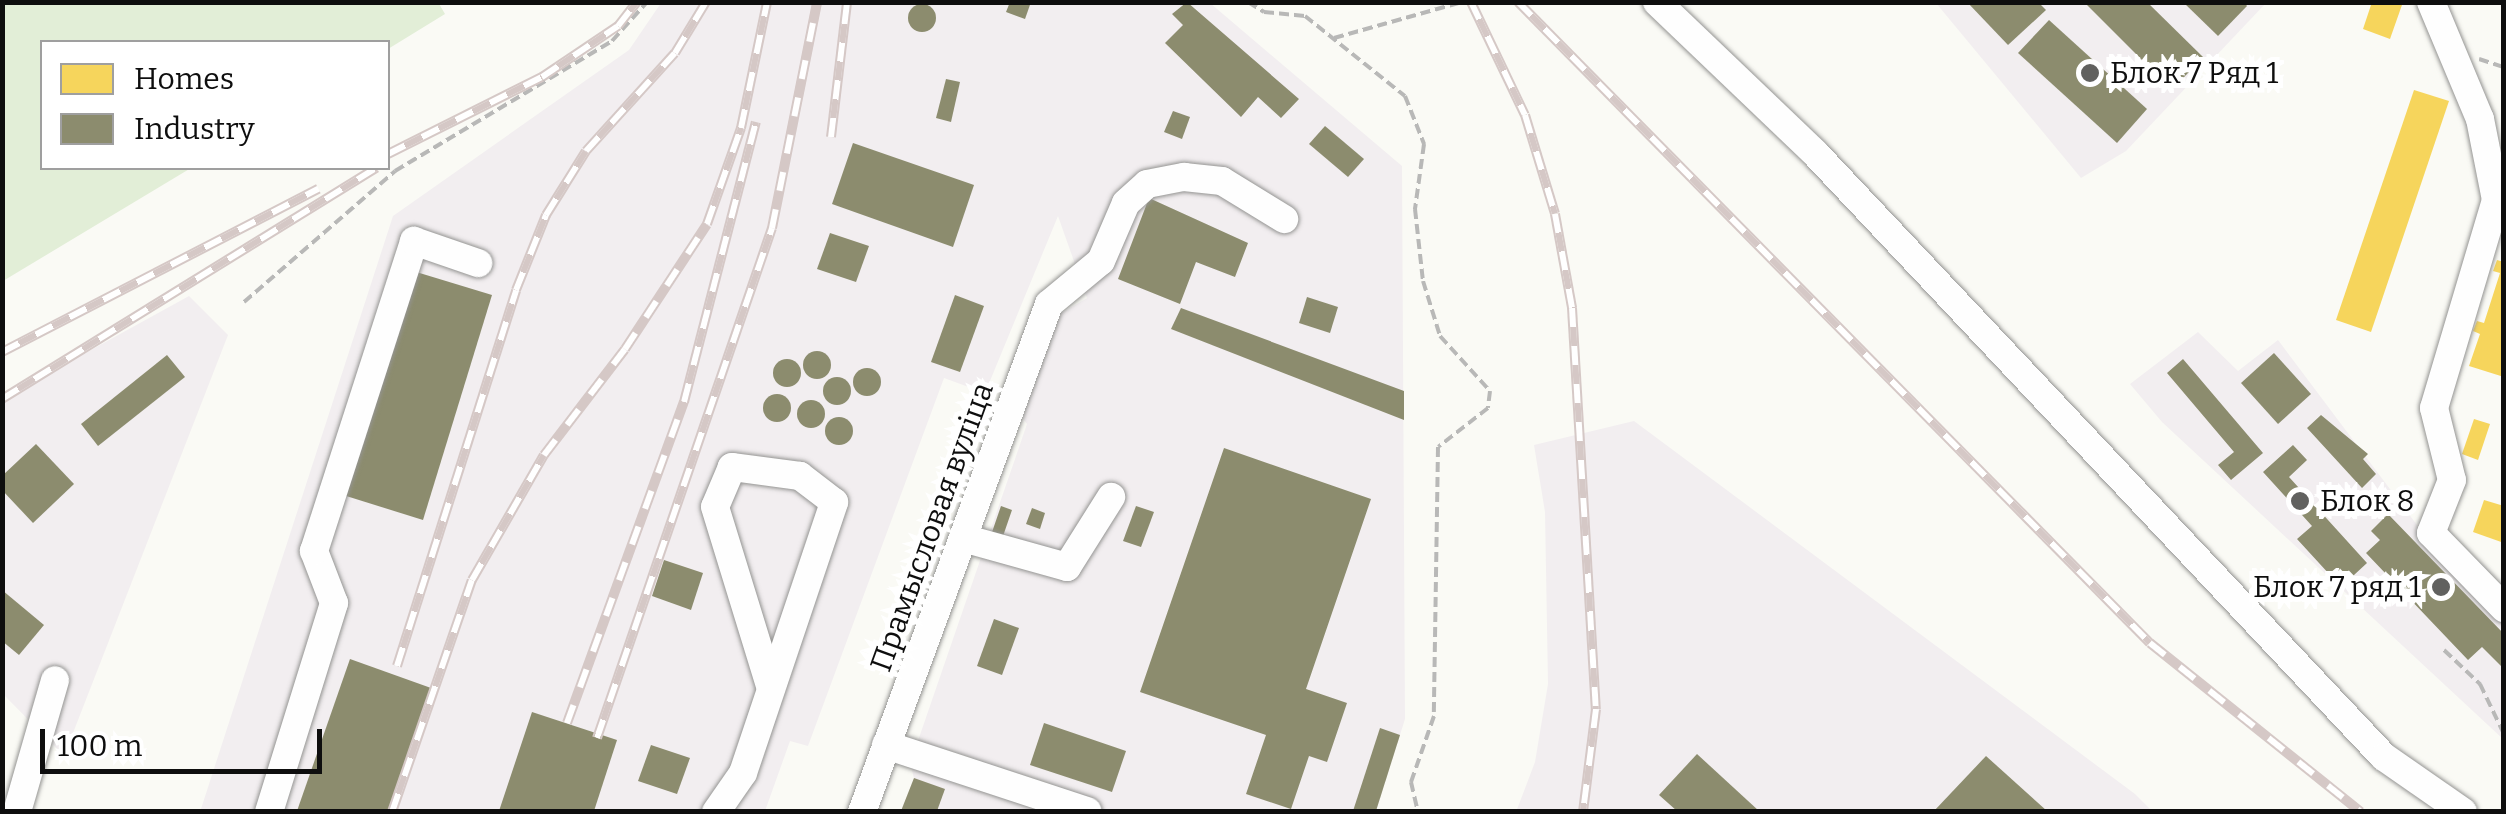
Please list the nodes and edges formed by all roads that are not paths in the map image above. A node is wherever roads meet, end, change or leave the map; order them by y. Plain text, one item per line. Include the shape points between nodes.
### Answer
1 (1657, 2) edge
2 (2431, 2) edge
3 (1284, 220) dead end
4 (478, 262) dead end
5 (1111, 498) dead end
6 (962, 538) junction
7 (2504, 608) edge
8 (55, 680) dead end
9 (771, 689) junction
10 (886, 746) junction
11 (1087, 811) edge
12 (17, 812) edge
13 (270, 812) edge
14 (716, 812) edge
15 (862, 812) edge
16 (2463, 812) edge

1 - 16 street via 1814,152 2371,744
2 - 7 street via 2480,119 2496,200 2434,408 2452,480 2432,533
3 - 6 street, Прамысловая вуліца via 1222,181 1184,176 1134,191 1101,261 1049,304
4 - 13 street via 414,240 314,550 334,603
5 - 6 street via 1068,568
6 - 10 street, Прамысловая вуліца
8 - 12 street
9 - 9 street via 834,502 800,476 732,467 715,507
9 - 14 street via 743,773
10 - 11 street
10 - 15 street, Прамысловая вуліца

